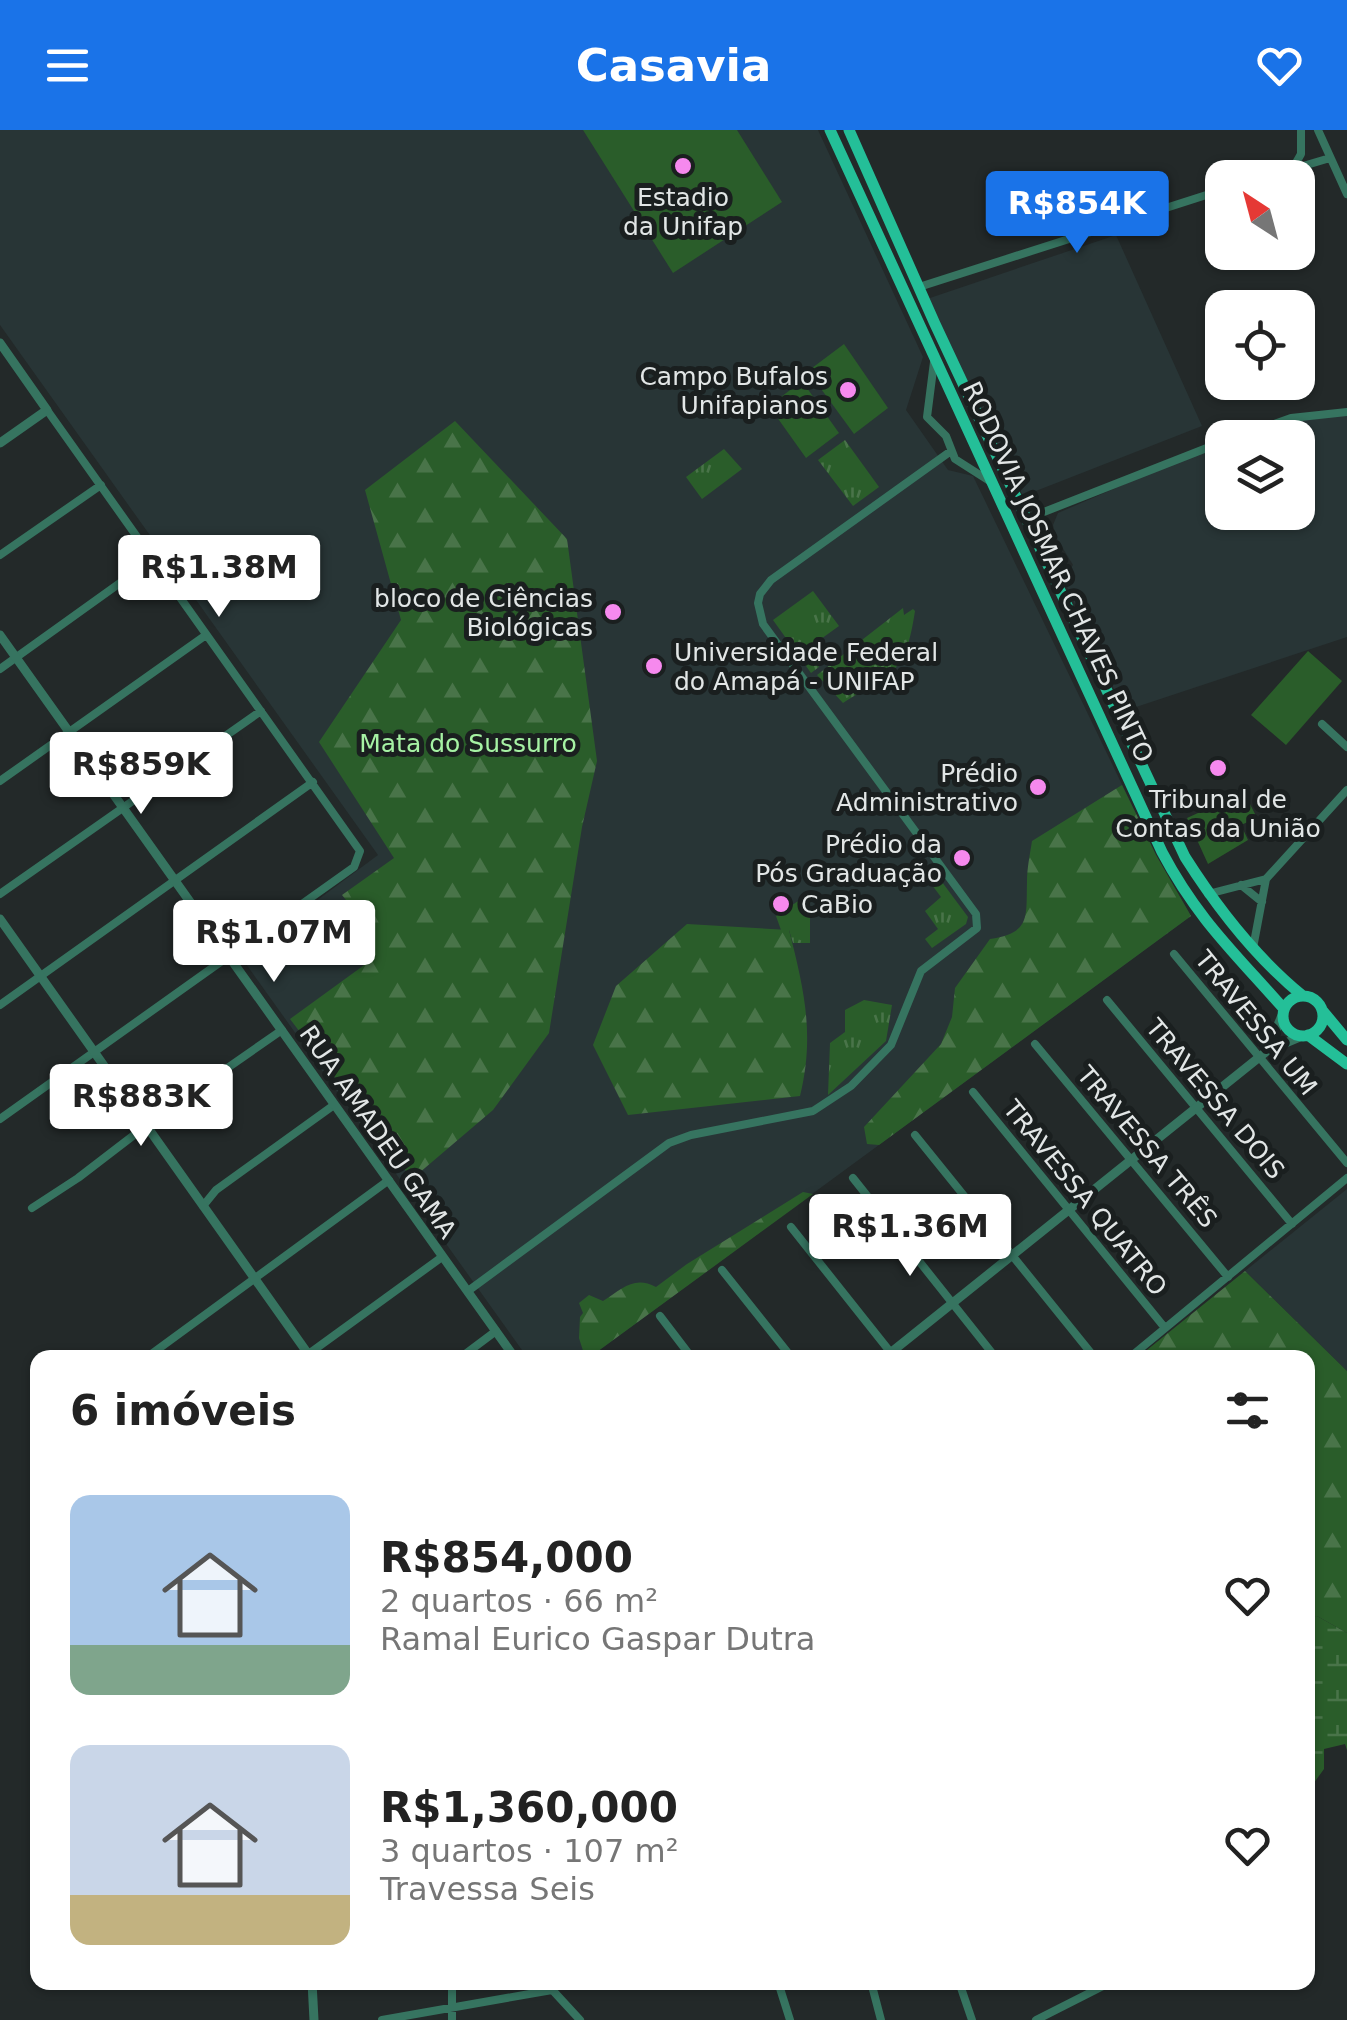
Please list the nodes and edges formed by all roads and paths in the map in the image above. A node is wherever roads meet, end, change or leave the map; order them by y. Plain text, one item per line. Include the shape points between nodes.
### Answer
1 (830, 130) edge
2 (848, 130) edge
3 (1302, 130) edge
4 (1318, 130) edge
5 (1330, 158) junction
6 (1298, 160) edge
7 (1315, 162) edge
8 (1347, 194) edge
9 (1205, 195) edge
10 (919, 287) junction
11 (0, 342) edge
12 (934, 357) junction
13 (47, 410) junction
14 (1347, 412) edge
15 (1286, 420) edge
16 (0, 443) edge
17 (1205, 449) edge
18 (950, 451) junction
19 (992, 482) junction
20 (101, 485) junction
21 (1026, 519) junction
22 (0, 555) edge
23 (152, 560) junction
24 (206, 635) junction
25 (0, 636) edge
26 (16, 658) junction
27 (0, 669) edge
28 (260, 711) junction
29 (1322, 724) dead end
30 (69, 732) junction
31 (1347, 747) edge
32 (0, 781) edge
33 (313, 782) junction
34 (1347, 790) edge
35 (122, 807) junction
36 (1266, 879) junction
37 (176, 882) junction
38 (1241, 886) junction
39 (0, 894) edge
40 (1208, 894) junction
41 (1262, 902) junction
42 (0, 919) edge
43 (1253, 948) junction
44 (1174, 954) dead end
45 (230, 957) junction
46 (40, 976) junction
47 (1302, 996) junction
48 (1107, 1000) dead end
49 (0, 1005) edge
50 (1322, 1010) junction
51 (1283, 1011) junction
52 (282, 1030) junction
53 (1305, 1036) junction
54 (1347, 1040) edge
55 (1035, 1044) dead end
56 (1267, 1051) junction
57 (96, 1052) junction
58 (1257, 1058) junction
59 (1347, 1064) edge
60 (974, 1092) dead end
61 (334, 1105) junction
62 (1196, 1108) junction
63 (0, 1119) edge
64 (148, 1126) junction
65 (915, 1135) dead end
66 (1131, 1160) junction
67 (1347, 1163) edge
68 (853, 1178) dead end
69 (1347, 1178) edge
70 (389, 1180) junction
71 (203, 1206) junction
72 (32, 1208) dead end
73 (1069, 1209) junction
74 (1292, 1224) junction
75 (791, 1227) dead end
76 (1012, 1254) junction
77 (442, 1257) junction
78 (722, 1270) dead end
79 (1228, 1277) junction
80 (253, 1279) junction
81 (468, 1292) junction
82 (952, 1302) junction
83 (660, 1316) dead end
84 (1165, 1328) junction
85 (496, 1331) junction
86 (157, 1350) edge
87 (304, 1350) edge
88 (316, 1350) edge
89 (471, 1350) edge
90 (509, 1350) edge
91 (686, 1350) edge
92 (786, 1350) edge
93 (885, 1350) edge
94 (897, 1350) edge
95 (990, 1350) edge
96 (1090, 1350) edge
97 (1139, 1350) edge
98 (312, 1990) edge
99 (452, 1990) edge
100 (531, 1990) edge
101 (553, 1990) edge
102 (781, 1990) edge
103 (873, 1990) edge
104 (962, 1990) edge
105 (1095, 1990) edge
106 (452, 2008) junction
107 (314, 2020) edge
108 (382, 2020) edge
109 (452, 2020) edge
110 (580, 2020) edge
111 (790, 2020) edge
112 (880, 2020) edge
113 (972, 2020) edge
114 (1036, 2020) edge

1 - 12 main road, RODOVIA JOSMAR CHAVES PINTO
2 - 10 main road, RODOVIA JOSMAR CHAVES PINTO
3 - 6 street
4 - 5 street
5 - 7 street
5 - 8 street
9 - 10 street
10 - 21 main road, RODOVIA JOSMAR CHAVES PINTO
11 - 13 street
12 - 18 street via 927,417 946,436
12 - 19 main road, RODOVIA JOSMAR CHAVES PINTO
13 - 16 street
13 - 20 street
14 - 15 street
17 - 21 street
18 - 19 street
18 - 81 street via 771,580 758,611 976,914 977,928 922,971 891,1045 836,1097 814,1111 669,1144
19 - 51 main road, RODOVIA JOSMAR CHAVES PINTO via 1185,894
20 - 22 street
20 - 23 street
21 - 40 main road, RODOVIA JOSMAR CHAVES PINTO
23 - 24 street
23 - 26 street
24 - 28 street
24 - 30 street
25 - 26 street, RUA AMADEU GAMA
26 - 27 street
26 - 30 street, RUA AMADEU GAMA
28 - 33 street
28 - 35 street
29 - 31 street
30 - 32 street
30 - 35 street, RUA AMADEU GAMA
33 - 37 street
33 - 45 street via 360,852 354,867
34 - 36 street
35 - 37 street, RUA AMADEU GAMA
35 - 39 street
36 - 38 street
36 - 41 street
37 - 45 street, RUA AMADEU GAMA
37 - 46 street
38 - 40 street
38 - 41 street
40 - 43 main road, RODOVIA JOSMAR CHAVES PINTO
41 - 43 street
42 - 46 street
43 - 47 main road, RODOVIA JOSMAR CHAVES PINTO
44 - 58 street, TRAVESSA UM
45 - 52 street, RUA AMADEU GAMA
45 - 57 street
46 - 49 street
46 - 57 street
47 - 50 main road, RODOVIA JOSMAR CHAVES PINTO
47 - 51 main road
48 - 62 street, TRAVESSA DOIS
50 - 53 main road via 1321,1023
50 - 54 main road, RODOVIA JOSMAR CHAVES PINTO
51 - 53 main road, RODOVIA JOSMAR CHAVES PINTO via 1288,1029
51 - 56 street
52 - 61 street, RUA AMADEU GAMA
52 - 64 street
53 - 56 street
53 - 59 main road, RODOVIA JOSMAR CHAVES PINTO
55 - 66 street, TRAVESSA TRÊS
56 - 58 street
57 - 63 street
57 - 64 street
58 - 62 street
58 - 67 street, TRAVESSA UM
60 - 73 street, TRAVESSA QUATRO
61 - 70 street, RUA AMADEU GAMA
61 - 71 street
62 - 66 street
62 - 74 street, TRAVESSA DOIS
64 - 71 street
64 - 72 street
65 - 76 street
66 - 73 street
66 - 79 street, TRAVESSA TRÊS
68 - 82 street
69 - 74 street
70 - 77 street, RUA AMADEU GAMA
70 - 80 street
71 - 80 street
73 - 76 street
73 - 84 street, TRAVESSA QUATRO
74 - 79 street
75 - 93 street
76 - 82 street
76 - 96 street
77 - 81 street, RUA AMADEU GAMA
77 - 88 street
78 - 92 street
79 - 84 street
80 - 86 street
80 - 87 street
81 - 85 street, RUA AMADEU GAMA
82 - 94 street
82 - 95 street
83 - 91 street
84 - 97 street
85 - 89 street
85 - 90 street, RUA AMADEU GAMA
98 - 107 street
99 - 106 street
100 - 106 street
101 - 110 street
102 - 111 street
103 - 112 street
104 - 113 street
105 - 114 street
106 - 108 street
106 - 109 street

